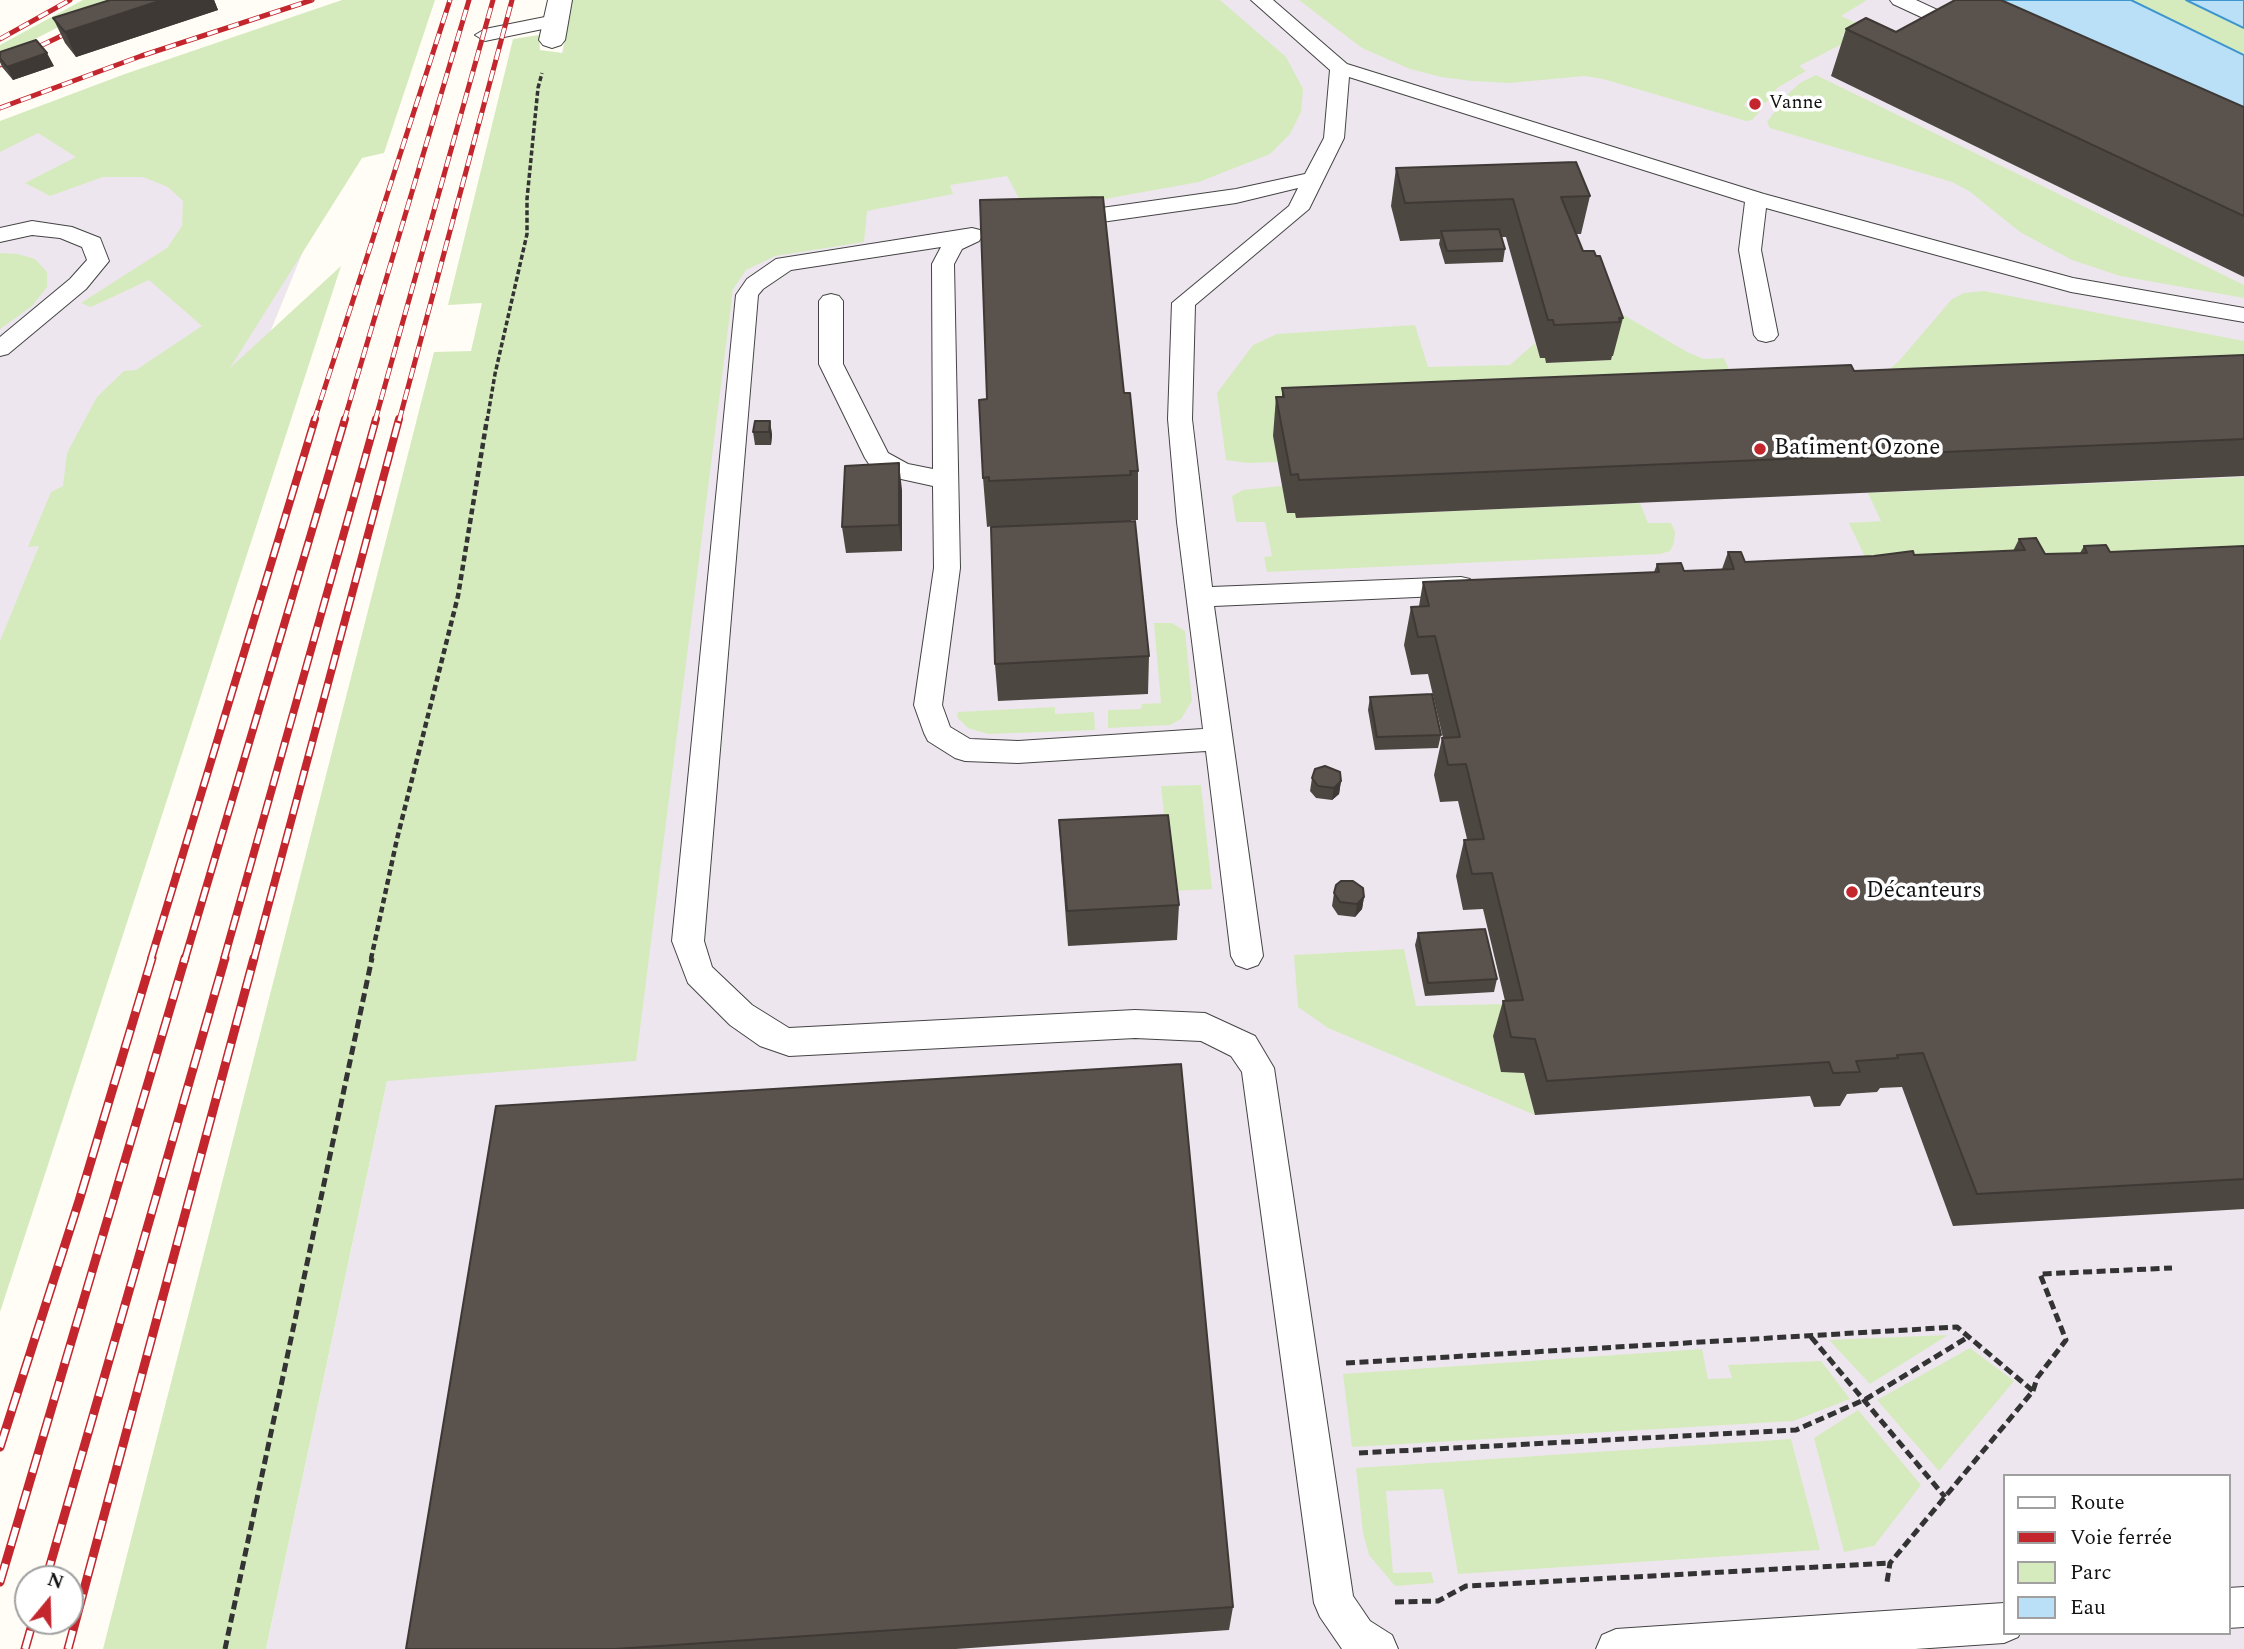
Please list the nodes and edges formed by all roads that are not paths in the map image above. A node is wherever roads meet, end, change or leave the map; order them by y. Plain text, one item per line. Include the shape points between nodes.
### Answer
1 (1261, 0) edge
2 (1900, 0) edge
3 (556, 20) edge
4 (485, 35) dead end
5 (1986, 40) edge
6 (1340, 68) junction
7 (1314, 178) junction
8 (1756, 199) junction
9 (1040, 224) edge
10 (0, 235) edge
11 (831, 301) dead end
12 (2244, 315) edge
13 (1766, 335) dead end
14 (0, 349) edge
15 (946, 480) junction
16 (1486, 585) edge
17 (1199, 597) junction
18 (1218, 739) junction
19 (1247, 956) dead end
20 (2002, 1623) edge
21 (1378, 1649) edge
22 (1616, 1649) edge

1 - 6 lane
2 - 5 lane
3 - 4 lane
6 - 7 lane via 1334,138
6 - 8 lane
7 - 9 lane via 1236,196
7 - 17 lane via 1298,209 1184,303 1180,419
8 - 12 lane via 2071,285
8 - 13 lane via 1750,250
10 - 14 lane via 32,228 64,232 92,243 97,261 78,284
11 - 15 lane via 831,364 878,458 901,471
15 - 18 lane via 947,568 928,705 938,733 965,750 1018,752
15 - 21 lane via 943,264 953,245 982,234 784,264 754,284 747,295 688,941 699,974 741,1015 771,1036 789,1042 1135,1024 1205,1027 1243,1046 1258,1068 1334,1603 1356,1635
16 - 17 lane
17 - 18 lane
18 - 19 lane
20 - 22 lane

